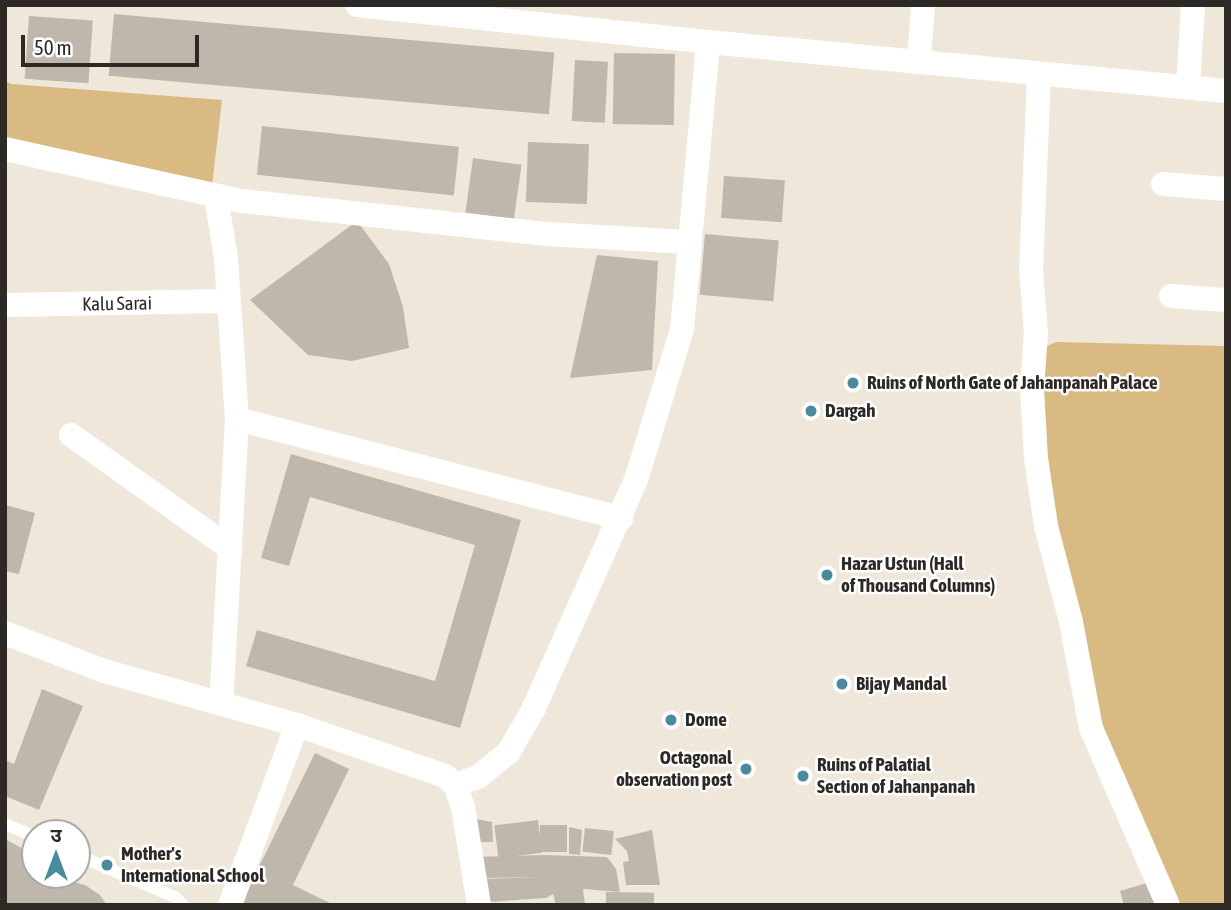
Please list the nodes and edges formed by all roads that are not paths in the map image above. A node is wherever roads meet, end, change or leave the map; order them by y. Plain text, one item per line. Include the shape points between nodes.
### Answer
1 (357, 5) edge
2 (923, 5) edge
3 (1194, 5) edge
4 (503, 13) edge
5 (708, 42) junction
6 (919, 61) junction
7 (1039, 74) junction
8 (1188, 85) junction
9 (1226, 91) edge
10 (5, 149) edge
11 (1163, 184) dead end
12 (1226, 189) edge
13 (216, 197) junction
14 (688, 242) junction
15 (1171, 296) dead end
16 (1226, 300) edge
17 (229, 301) junction
18 (5, 305) edge
19 (237, 419) junction
20 (71, 435) dead end
21 (621, 518) junction
22 (231, 550) junction
23 (5, 633) edge
24 (220, 701) junction
25 (298, 724) junction
26 (455, 785) junction
27 (91, 861) edge
28 (183, 905) edge
29 (230, 905) edge
30 (479, 905) edge
31 (1168, 905) edge

1 - 4 street
2 - 6 street
3 - 8 street
4 - 5 street
5 - 6 street
5 - 14 street
6 - 7 street
7 - 8 street
7 - 31 street via 1031,269 1036,332 1032,389 1046,526 1071,622 1091,728
8 - 9 street
10 - 13 street
11 - 12 street
13 - 14 street via 547,234
13 - 17 street
14 - 21 street via 682,330
15 - 16 street
17 - 18 street, Kalu Sarai
17 - 19 street
19 - 21 street
19 - 22 street
20 - 22 street
21 - 26 street via 533,710 508,752 478,777
22 - 24 street
23 - 24 street via 104,670
24 - 25 street
25 - 26 street via 432,769
25 - 29 street
26 - 30 street via 463,807
27 - 28 lane via 175,897

